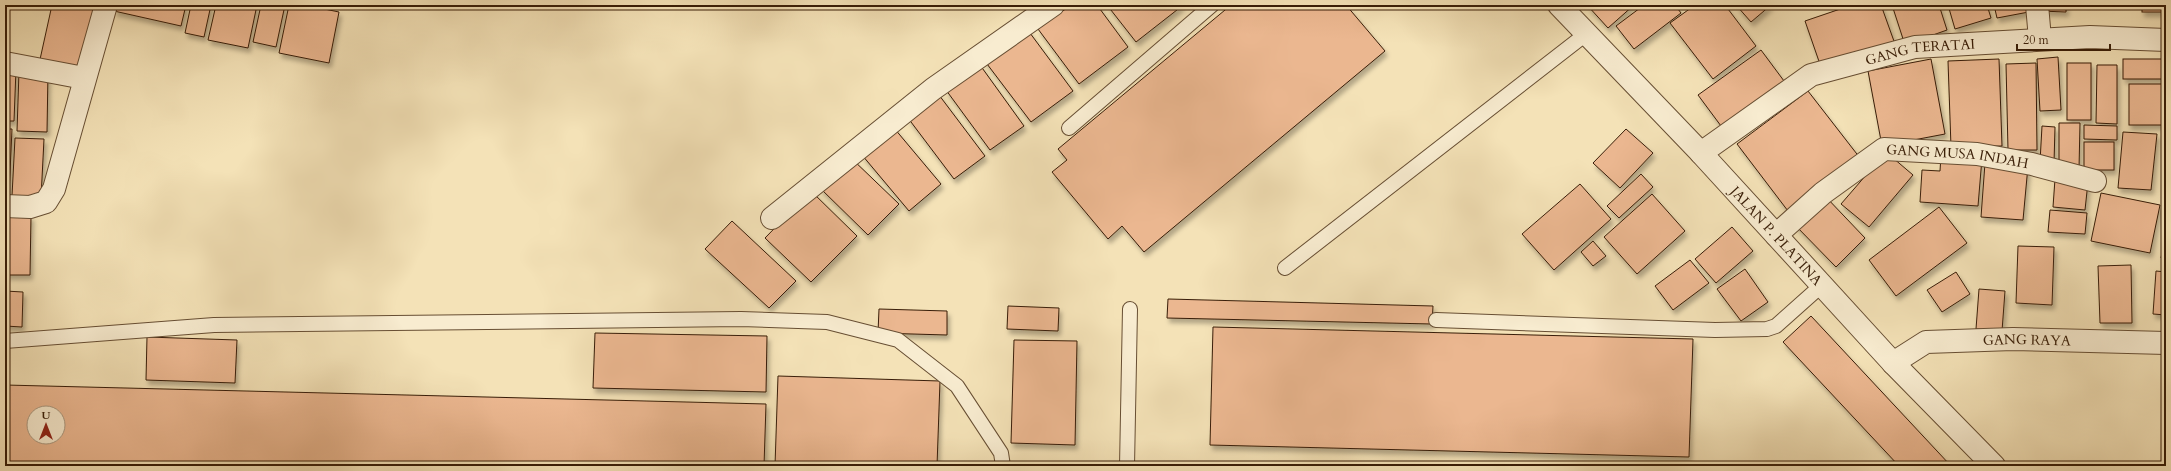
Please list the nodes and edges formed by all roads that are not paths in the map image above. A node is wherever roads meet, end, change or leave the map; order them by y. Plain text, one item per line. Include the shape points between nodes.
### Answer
1 (106, 5) edge
2 (1053, 5) edge
3 (1212, 5) edge
4 (1560, 5) edge
5 (2037, 5) edge
6 (1586, 34) junction
7 (2040, 39) junction
8 (2166, 40) edge
9 (5, 63) edge
10 (84, 78) junction
11 (1069, 128) dead end
12 (1701, 153) junction
13 (2095, 180) dead end
14 (5, 206) edge
15 (772, 218) dead end
16 (1776, 235) junction
17 (1285, 268) dead end
18 (1822, 285) junction
19 (1130, 310) dead end
20 (1436, 320) dead end
21 (5, 341) edge
22 (2166, 343) edge
23 (1893, 364) junction
24 (1003, 466) edge
25 (1127, 466) edge
26 (1994, 466) edge

1 - 10 street
2 - 15 street via 933,89
3 - 11 lane
4 - 6 street, JALAN P. PLATINA
5 - 7 street
6 - 12 street, JALAN P. PLATINA
6 - 17 lane
7 - 8 street, GANG TERATAI via 2090,37
7 - 12 street, GANG TERATAI via 1915,47 1811,75
9 - 10 street
10 - 14 street via 54,189 46,202 30,207
12 - 16 street, JALAN P. PLATINA
13 - 16 street, GANG MUSA INDAH via 1978,154 1884,149 1823,193
16 - 18 street, JALAN P. PLATINA
18 - 20 lane via 1776,326 1767,328 1715,330
18 - 23 street, JALAN P. PLATINA
19 - 25 lane
21 - 24 lane via 214,325 733,319 827,322 898,340 957,386 1001,453
22 - 23 street, GANG RAYA via 2013,339 1926,342
23 - 26 street, JALAN P. PLATINA

